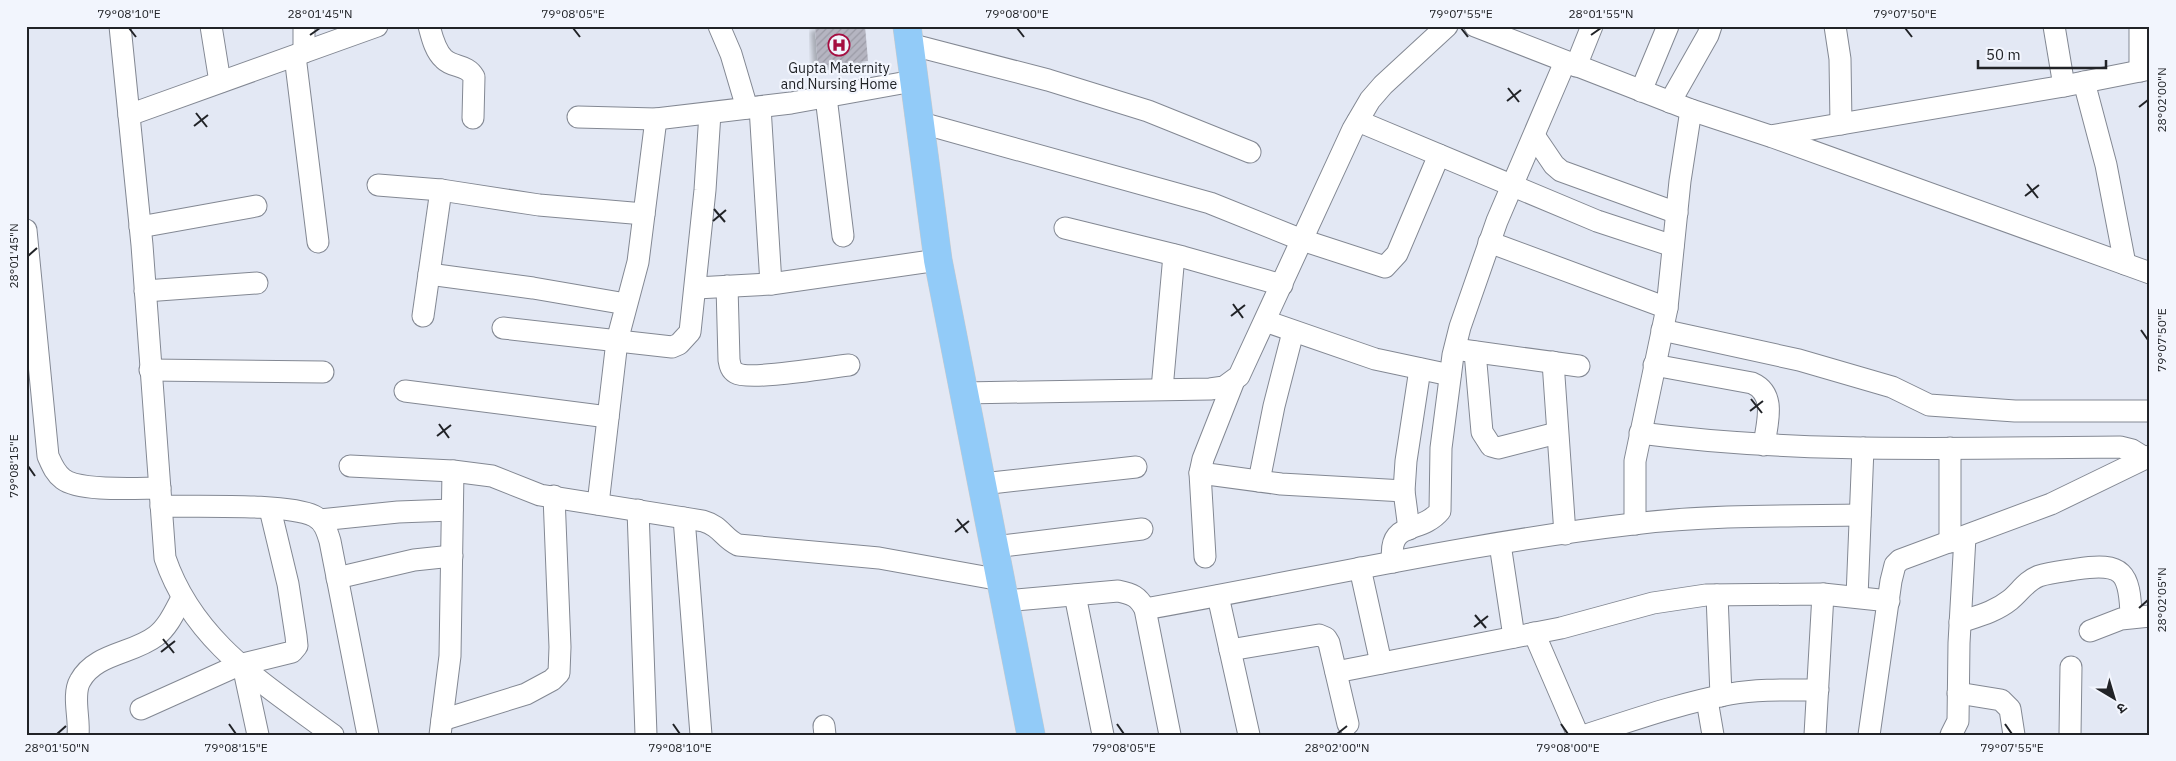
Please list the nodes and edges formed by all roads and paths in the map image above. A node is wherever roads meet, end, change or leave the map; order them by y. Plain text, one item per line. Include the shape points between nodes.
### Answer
1 (120, 26) edge
2 (211, 26) edge
3 (304, 26) edge
4 (377, 26) edge
5 (429, 26) edge
6 (719, 26) edge
7 (1447, 26) edge
8 (1475, 26) edge
9 (1592, 26) edge
10 (1668, 26) edge
11 (1711, 26) edge
12 (1835, 26) edge
13 (2054, 26) edge
14 (2140, 26) edge
15 (1518, 34) edge
16 (908, 35) edge
17 (300, 54) junction
18 (1571, 64) junction
19 (2145, 70) edge
20 (913, 81) junction
21 (220, 82) junction
22 (2074, 84) junction
23 (1641, 91) junction
24 (826, 97) junction
25 (1670, 102) junction
26 (753, 107) junction
27 (1691, 110) junction
28 (710, 113) junction
29 (128, 115) junction
30 (578, 117) dead end
31 (473, 118) dead end
32 (656, 119) junction
33 (1358, 121) junction
34 (918, 122) junction
35 (1841, 124) junction
36 (1770, 136) junction
37 (1534, 137) junction
38 (1250, 152) dead end
39 (1439, 155) junction
40 (378, 184) dead end
41 (1513, 186) junction
42 (441, 190) junction
43 (256, 206) dead end
44 (1677, 212) junction
45 (644, 214) junction
46 (140, 227) junction
47 (1065, 228) dead end
48 (26, 230) edge
49 (843, 236) dead end
50 (1302, 240) junction
51 (318, 242) dead end
52 (1489, 242) junction
53 (1673, 246) junction
54 (1174, 255) junction
55 (938, 260) junction
56 (2125, 264) junction
57 (2150, 273) edge
58 (429, 274) junction
59 (257, 283) dead end
60 (772, 284) junction
61 (1282, 285) junction
62 (727, 286) junction
63 (696, 288) junction
64 (145, 292) junction
65 (626, 304) junction
66 (1667, 308) junction
67 (422, 316) dead end
68 (1266, 321) junction
69 (503, 328) dead end
70 (1662, 330) junction
71 (1293, 332) junction
72 (617, 341) junction
73 (1454, 349) junction
74 (1475, 352) junction
75 (1553, 362) junction
76 (850, 365) dead end
77 (1579, 366) dead end
78 (1654, 366) junction
79 (1420, 369) junction
80 (150, 370) junction
81 (324, 372) dead end
82 (1450, 376) junction
83 (1233, 383) junction
84 (1162, 389) junction
85 (405, 391) dead end
86 (963, 393) junction
87 (2150, 411) edge
88 (608, 417) junction
89 (1557, 433) junction
90 (1640, 433) junction
91 (1764, 445) junction
92 (1863, 448) junction
93 (1950, 448) junction
94 (2148, 457) edge
95 (350, 466) dead end
96 (1136, 467) dead end
97 (453, 471) junction
98 (1200, 473) junction
99 (1259, 481) junction
100 (982, 484) junction
101 (1404, 491) junction
102 (554, 496) junction
103 (160, 497) junction
104 (598, 504) junction
105 (270, 509) junction
106 (452, 510) junction
107 (638, 510) junction
108 (1860, 515) junction
109 (684, 518) junction
110 (320, 520) junction
111 (1634, 524) junction
112 (1142, 529) dead end
113 (1409, 529) junction
114 (1565, 534) junction
115 (1957, 539) junction
116 (1500, 544) junction
117 (994, 547) junction
118 (452, 556) junction
119 (1205, 557) dead end
120 (1393, 562) junction
121 (1360, 568) junction
122 (337, 578) junction
123 (1003, 590) junction
124 (1716, 594) junction
125 (1823, 594) junction
126 (1076, 595) junction
127 (1218, 596) junction
128 (1857, 597) junction
129 (182, 598) junction
130 (1888, 601) junction
131 (1145, 609) junction
132 (2140, 616) edge
133 (1960, 622) junction
134 (2090, 631) dead end
135 (1524, 635) junction
136 (1230, 650) junction
137 (1381, 663) junction
138 (2071, 667) dead end
139 (242, 668) junction
140 (1336, 672) junction
141 (1818, 690) junction
142 (1958, 693) junction
143 (1714, 698) junction
144 (141, 709) dead end
145 (1348, 724) dead end
146 (441, 727) edge
147 (78, 735) edge
148 (258, 735) edge
149 (333, 735) edge
150 (368, 735) edge
151 (646, 735) edge
152 (701, 735) edge
153 (1031, 735) edge
154 (1103, 735) edge
155 (1170, 735) edge
156 (1249, 735) edge
157 (1578, 735) edge
158 (1586, 735) edge
159 (1713, 735) edge
160 (1815, 735) edge
161 (1869, 735) edge
162 (1952, 735) edge
163 (2014, 735) edge
164 (2070, 735) edge

1 - 29 street
2 - 21 street
3 - 17 street
4 - 17 street
5 - 31 street via 443,59 471,72 474,77
6 - 26 street
7 - 33 street via 1383,85
8 - 15 street
9 - 18 street
10 - 23 street
11 - 25 street
12 - 35 street via 1840,59
13 - 22 street
14 - 19 street
15 - 18 street
16 - 20 main road
16 - 38 street via 1148,111
17 - 21 street
17 - 51 street
18 - 23 street
18 - 37 street
19 - 22 street
20 - 24 street
20 - 34 main road
21 - 29 street
22 - 35 street
22 - 56 street via 2106,165
23 - 25 street
24 - 26 street
24 - 49 street
25 - 27 street
26 - 28 street
26 - 60 street
27 - 36 street
27 - 44 street
28 - 32 street
28 - 63 street
29 - 46 street
30 - 32 street
32 - 45 street
33 - 39 street
33 - 50 street
34 - 50 street via 1210,203
34 - 55 main road
35 - 36 street
36 - 56 street
37 - 41 street
37 - 44 street via 1562,171
39 - 41 street
39 - 50 street via 1396,254 1385,267
40 - 42 street
41 - 52 street
41 - 53 street via 1597,221
42 - 45 street via 539,205
42 - 58 street
43 - 46 street
44 - 53 street
45 - 65 street via 638,262
46 - 64 street
47 - 54 street
48 - 103 street via 48,456 57,474 65,481 78,484
50 - 61 street
52 - 66 street
52 - 73 street
53 - 66 street
54 - 61 street
54 - 84 street
55 - 60 street
55 - 86 main road
56 - 57 street
58 - 65 street
58 - 67 street
59 - 64 street
60 - 62 street
61 - 68 street
62 - 63 street
62 - 76 street via 729,360 731,369 737,374
63 - 72 street via 690,332 679,344 672,347
64 - 80 street
65 - 72 street
66 - 70 street
68 - 71 street
68 - 83 street
69 - 72 street
70 - 78 street
70 - 87 street via 1799,360 1892,387 1929,405 2015,411
71 - 79 street via 1375,359
71 - 99 street
72 - 88 street
73 - 74 street
73 - 82 street
74 - 75 street
74 - 89 street via 1482,432 1491,446 1498,448
75 - 77 street
75 - 89 street
78 - 90 street
78 - 91 street via 1761,387 1769,406
79 - 82 street
79 - 101 street
80 - 81 street
80 - 103 street
82 - 113 street via 1442,448 1440,511 1435,518
83 - 84 street via 1224,388
83 - 98 street
84 - 86 street
85 - 88 street
86 - 100 main road
88 - 104 street
89 - 114 street
90 - 91 street
90 - 111 street via 1634,476
91 - 92 street
92 - 93 street
92 - 108 street
93 - 94 street via 2120,447
93 - 115 street
94 - 115 street via 2051,504
95 - 97 street
96 - 100 street
97 - 102 street via 492,476 540,495
97 - 106 street
98 - 99 street
98 - 119 street
99 - 101 street
100 - 117 main road
101 - 113 street
102 - 104 street
102 - 146 street via 559,672 552,680 526,694
103 - 105 street
103 - 129 street via 166,558
104 - 107 street
105 - 110 street via 313,515
105 - 139 street via 288,584 296,646 292,652
106 - 110 street
106 - 118 street
107 - 109 street
107 - 151 street
108 - 111 street via 1772,516
108 - 128 street
109 - 123 street via 715,524 731,542 738,545 880,558
109 - 152 street
110 - 122 street via 326,527
111 - 114 street
112 - 117 street
113 - 120 street via 1398,534 1393,541
114 - 116 street
115 - 130 street via 1900,560
115 - 133 street
116 - 120 street
116 - 135 street
117 - 123 main road
118 - 122 street via 414,560
118 - 146 street via 450,656
120 - 121 street
121 - 127 street
121 - 137 street
122 - 150 street
123 - 126 street
123 - 153 main road
124 - 125 street
124 - 135 street via 1653,603
124 - 143 street
125 - 128 street
125 - 141 street
126 - 131 street via 1131,593 1139,598
126 - 154 street
127 - 131 street
127 - 136 street
128 - 130 street
129 - 139 street via 222,650
129 - 147 street via 157,636 95,665 80,681 77,691
130 - 161 street
131 - 155 street
132 - 133 street via 2128,583 2116,570 2100,566 2040,575 1988,614
132 - 134 street
133 - 142 street
135 - 137 street
135 - 157 street
136 - 140 street via 1319,635 1329,643
136 - 156 street
137 - 140 street
138 - 164 street
139 - 144 street
139 - 148 street
139 - 149 street
140 - 145 street
141 - 143 street via 1752,691
141 - 160 street
142 - 162 street via 1958,721
142 - 163 street via 2001,700 2010,709
143 - 158 street
143 - 159 street

